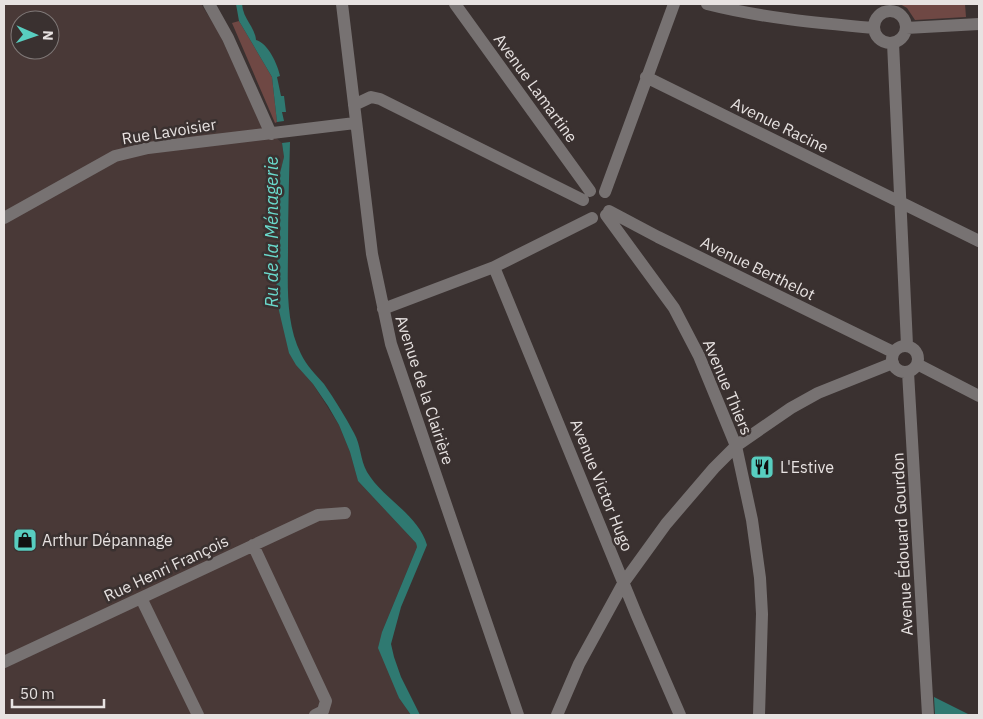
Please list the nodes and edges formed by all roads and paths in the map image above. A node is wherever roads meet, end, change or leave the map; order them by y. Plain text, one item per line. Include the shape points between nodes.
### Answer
1 (209, 4) edge
2 (342, 4) edge
3 (455, 4) edge
4 (674, 4) edge
5 (707, 4) edge
6 (890, 8) edge
7 (979, 24) edge
8 (874, 28) junction
9 (906, 28) junction
10 (893, 43) junction
11 (646, 77) junction
12 (354, 105) junction
13 (355, 123) junction
14 (271, 134) junction
15 (605, 192) junction
16 (587, 196) junction
17 (900, 203) junction
18 (608, 213) junction
19 (4, 218) edge
20 (592, 218) junction
21 (979, 241) edge
22 (494, 267) junction
23 (383, 309) junction
24 (907, 345) junction
25 (893, 358) junction
26 (912, 368) junction
27 (979, 396) edge
28 (736, 446) junction
29 (345, 514) dead end
30 (253, 545) junction
31 (624, 582) junction
32 (142, 598) junction
33 (4, 662) edge
34 (198, 715) edge
35 (315, 715) edge
36 (518, 715) edge
37 (557, 715) edge
38 (680, 715) edge
39 (760, 715) edge
40 (928, 715) edge

1 - 14 street via 228,38
2 - 12 street, Avenue de la Clairière
3 - 16 street, Avenue Lamartine
4 - 11 street
5 - 8 street via 818,24
6 - 8 street via 879,16
6 - 9 street via 903,18
7 - 9 street
8 - 10 street via 880,40
9 - 10 street via 903,36
10 - 17 street
11 - 15 street
11 - 17 street, Avenue Racine
12 - 13 street, Avenue de la Clairière
12 - 16 street via 371,97 380,99
13 - 14 street, Rue Lavoisier
13 - 23 street, Avenue de la Clairière via 372,254
14 - 19 street, Rue Lavoisier via 148,148 114,156
15 - 16 street via 597,190
15 - 18 street via 611,203
16 - 20 street via 582,204
17 - 21 street, Avenue Racine
17 - 24 street
18 - 20 street
18 - 25 street, Avenue Berthelot
18 - 28 street, Avenue Thiers via 674,308 699,356
20 - 22 street
22 - 23 street
22 - 31 street, Avenue Victor Hugo
23 - 36 street, Avenue de la Clairière via 400,373
24 - 25 street via 899,347
24 - 26 street via 918,356
25 - 26 street via 897,369
25 - 28 street via 818,393
26 - 27 street
26 - 40 street, Avenue Édouard Gourdon
28 - 31 street via 666,524
28 - 39 street, Avenue Thiers via 752,520 760,578
29 - 30 street, Rue Henri François via 318,515
30 - 32 street, Rue Henri François
30 - 35 street via 326,701 323,711
31 - 37 street via 579,664
31 - 38 street, Avenue Victor Hugo
32 - 33 street, Rue Henri François
32 - 34 street

